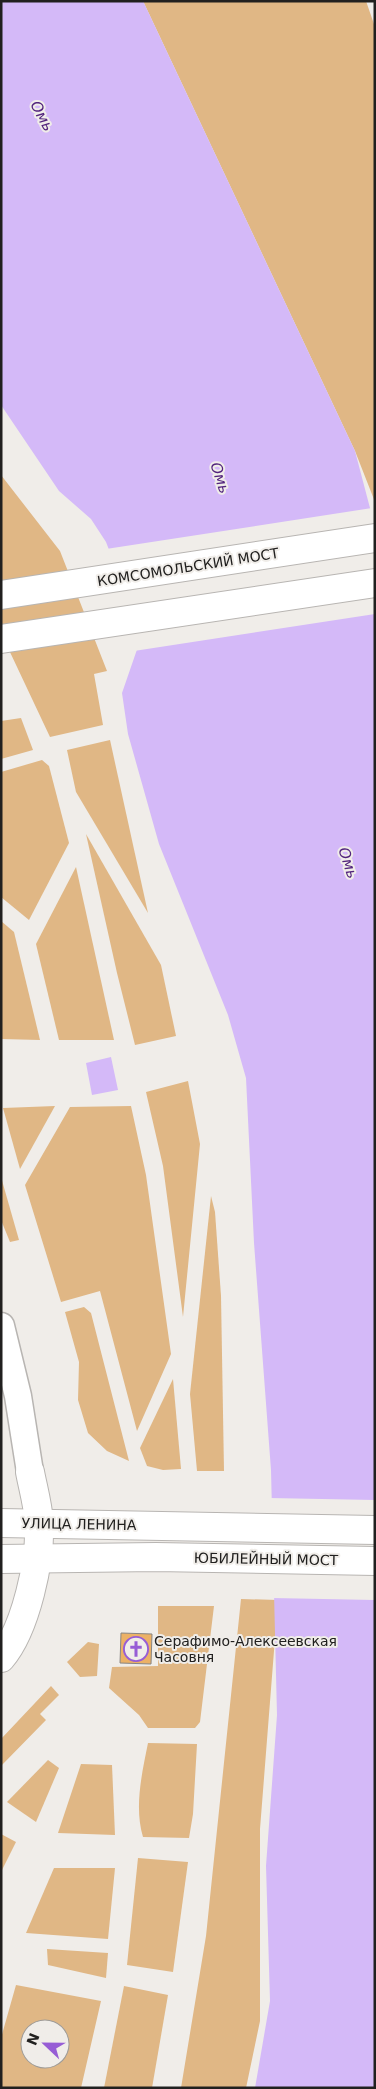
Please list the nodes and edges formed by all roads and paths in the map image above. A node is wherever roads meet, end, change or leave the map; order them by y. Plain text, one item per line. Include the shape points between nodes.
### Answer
1 (375, 538) edge
2 (375, 583) edge
3 (1, 596) edge
4 (1, 638) edge
5 (1, 1326) edge
6 (30, 1472) joint
7 (39, 1522) junction
8 (1, 1523) edge
9 (375, 1530) edge
10 (1, 1559) edge
11 (36, 1559) junction
12 (375, 1560) edge
13 (1, 1658) edge

1 - 3 main road, КОМСОМОЛЬСКИЙ МОСТ
2 - 4 main road
5 - 6 street via 18,1396
6 - 7 main road
7 - 8 main road, УЛИЦА ЛЕНИНА
7 - 9 main road, УЛИЦА ЛЕНИНА
7 - 11 main road
10 - 11 main road
11 - 12 main road, ЮБИЛЕЙНЫЙ МОСТ
11 - 13 main road via 25,1615

